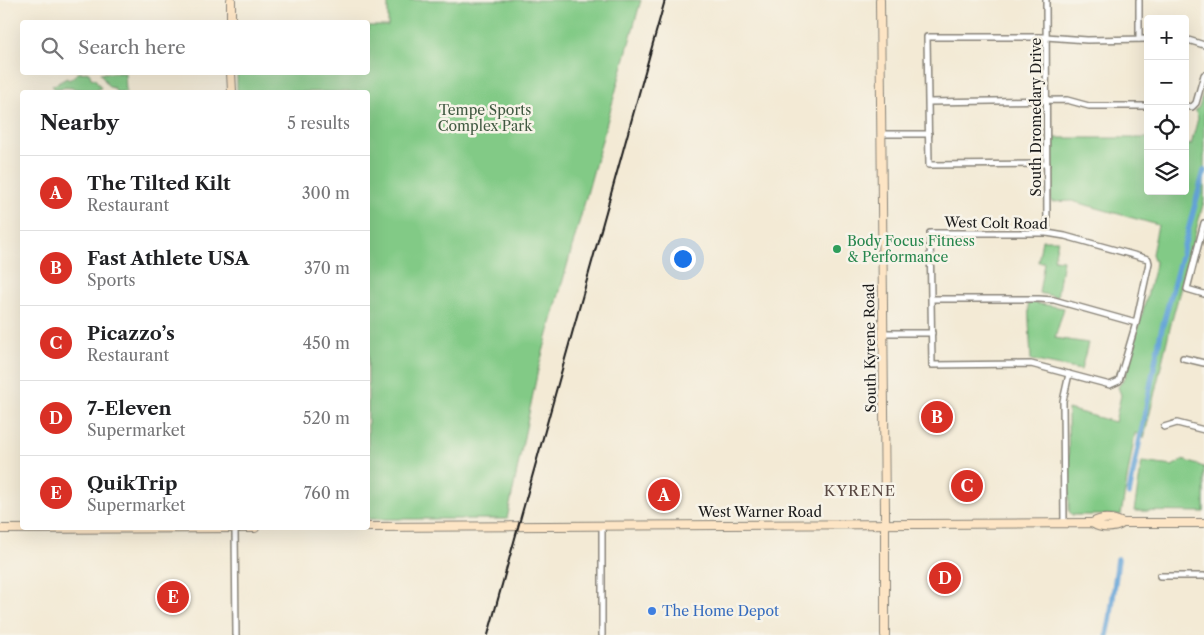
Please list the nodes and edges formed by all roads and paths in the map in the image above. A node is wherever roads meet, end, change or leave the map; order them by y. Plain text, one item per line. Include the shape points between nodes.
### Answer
1 (231, 0) edge
2 (880, 0) edge
3 (1046, 0) edge
4 (1139, 0) edge
5 (231, 20) edge
6 (1046, 37) junction
7 (1139, 40) junction
8 (1144, 40) edge
9 (1189, 41) edge
10 (1204, 45) edge
11 (231, 75) edge
12 (1204, 75) edge
13 (232, 90) edge
14 (1047, 100) junction
15 (929, 102) junction
16 (1144, 106) edge
17 (1189, 107) edge
18 (881, 134) junction
19 (929, 134) junction
20 (1047, 164) junction
21 (1204, 225) edge
22 (1047, 234) junction
23 (1204, 294) edge
24 (932, 299) junction
25 (1136, 323) junction
26 (882, 333) junction
27 (932, 333) junction
28 (1183, 358) dead end
29 (1204, 363) edge
30 (1069, 374) junction
31 (1164, 427) dead end
32 (1204, 430) edge
33 (1204, 523) edge
34 (1064, 524) junction
35 (602, 525) junction
36 (885, 525) junction
37 (370, 526) edge
38 (0, 529) edge
39 (20, 529) edge
40 (235, 530) edge
41 (1160, 576) dead end
42 (1204, 576) edge
43 (236, 635) edge
44 (602, 635) edge
45 (885, 635) edge

1 - 5 main road
2 - 18 main road, South Kyrene Road
3 - 6 street, South Dromedary Drive
4 - 7 street
6 - 7 street
6 - 14 street, South Dromedary Drive
6 - 15 street via 927,37
7 - 8 street
9 - 10 street
11 - 13 main road
12 - 17 street via 1196,103
14 - 15 street
14 - 16 street via 1067,100 1089,106
14 - 20 street, South Dromedary Drive
15 - 19 street
18 - 19 street
18 - 26 main road, South Kyrene Road
19 - 20 street via 928,165
20 - 22 street, South Dromedary Drive
21 - 23 street via 1187,289
22 - 24 street, West Colt Road via 930,233
22 - 25 street, West Colt Road via 1148,259
24 - 25 street via 1054,300
24 - 27 street
25 - 30 street via 1116,384
26 - 27 street
26 - 36 main road, South Kyrene Road
27 - 30 street via 932,365 1022,364
28 - 29 street
30 - 34 street via 1064,401
31 - 32 street via 1177,423
33 - 34 main road, West Warner Road via 1123,524 1116,519 1098,519 1092,523
34 - 36 main road, West Warner Road
35 - 36 main road, West Warner Road
35 - 37 main road, West Warner Road
35 - 44 street
36 - 45 main road, South Kyrene Road
38 - 39 main road
40 - 43 street
41 - 42 street

